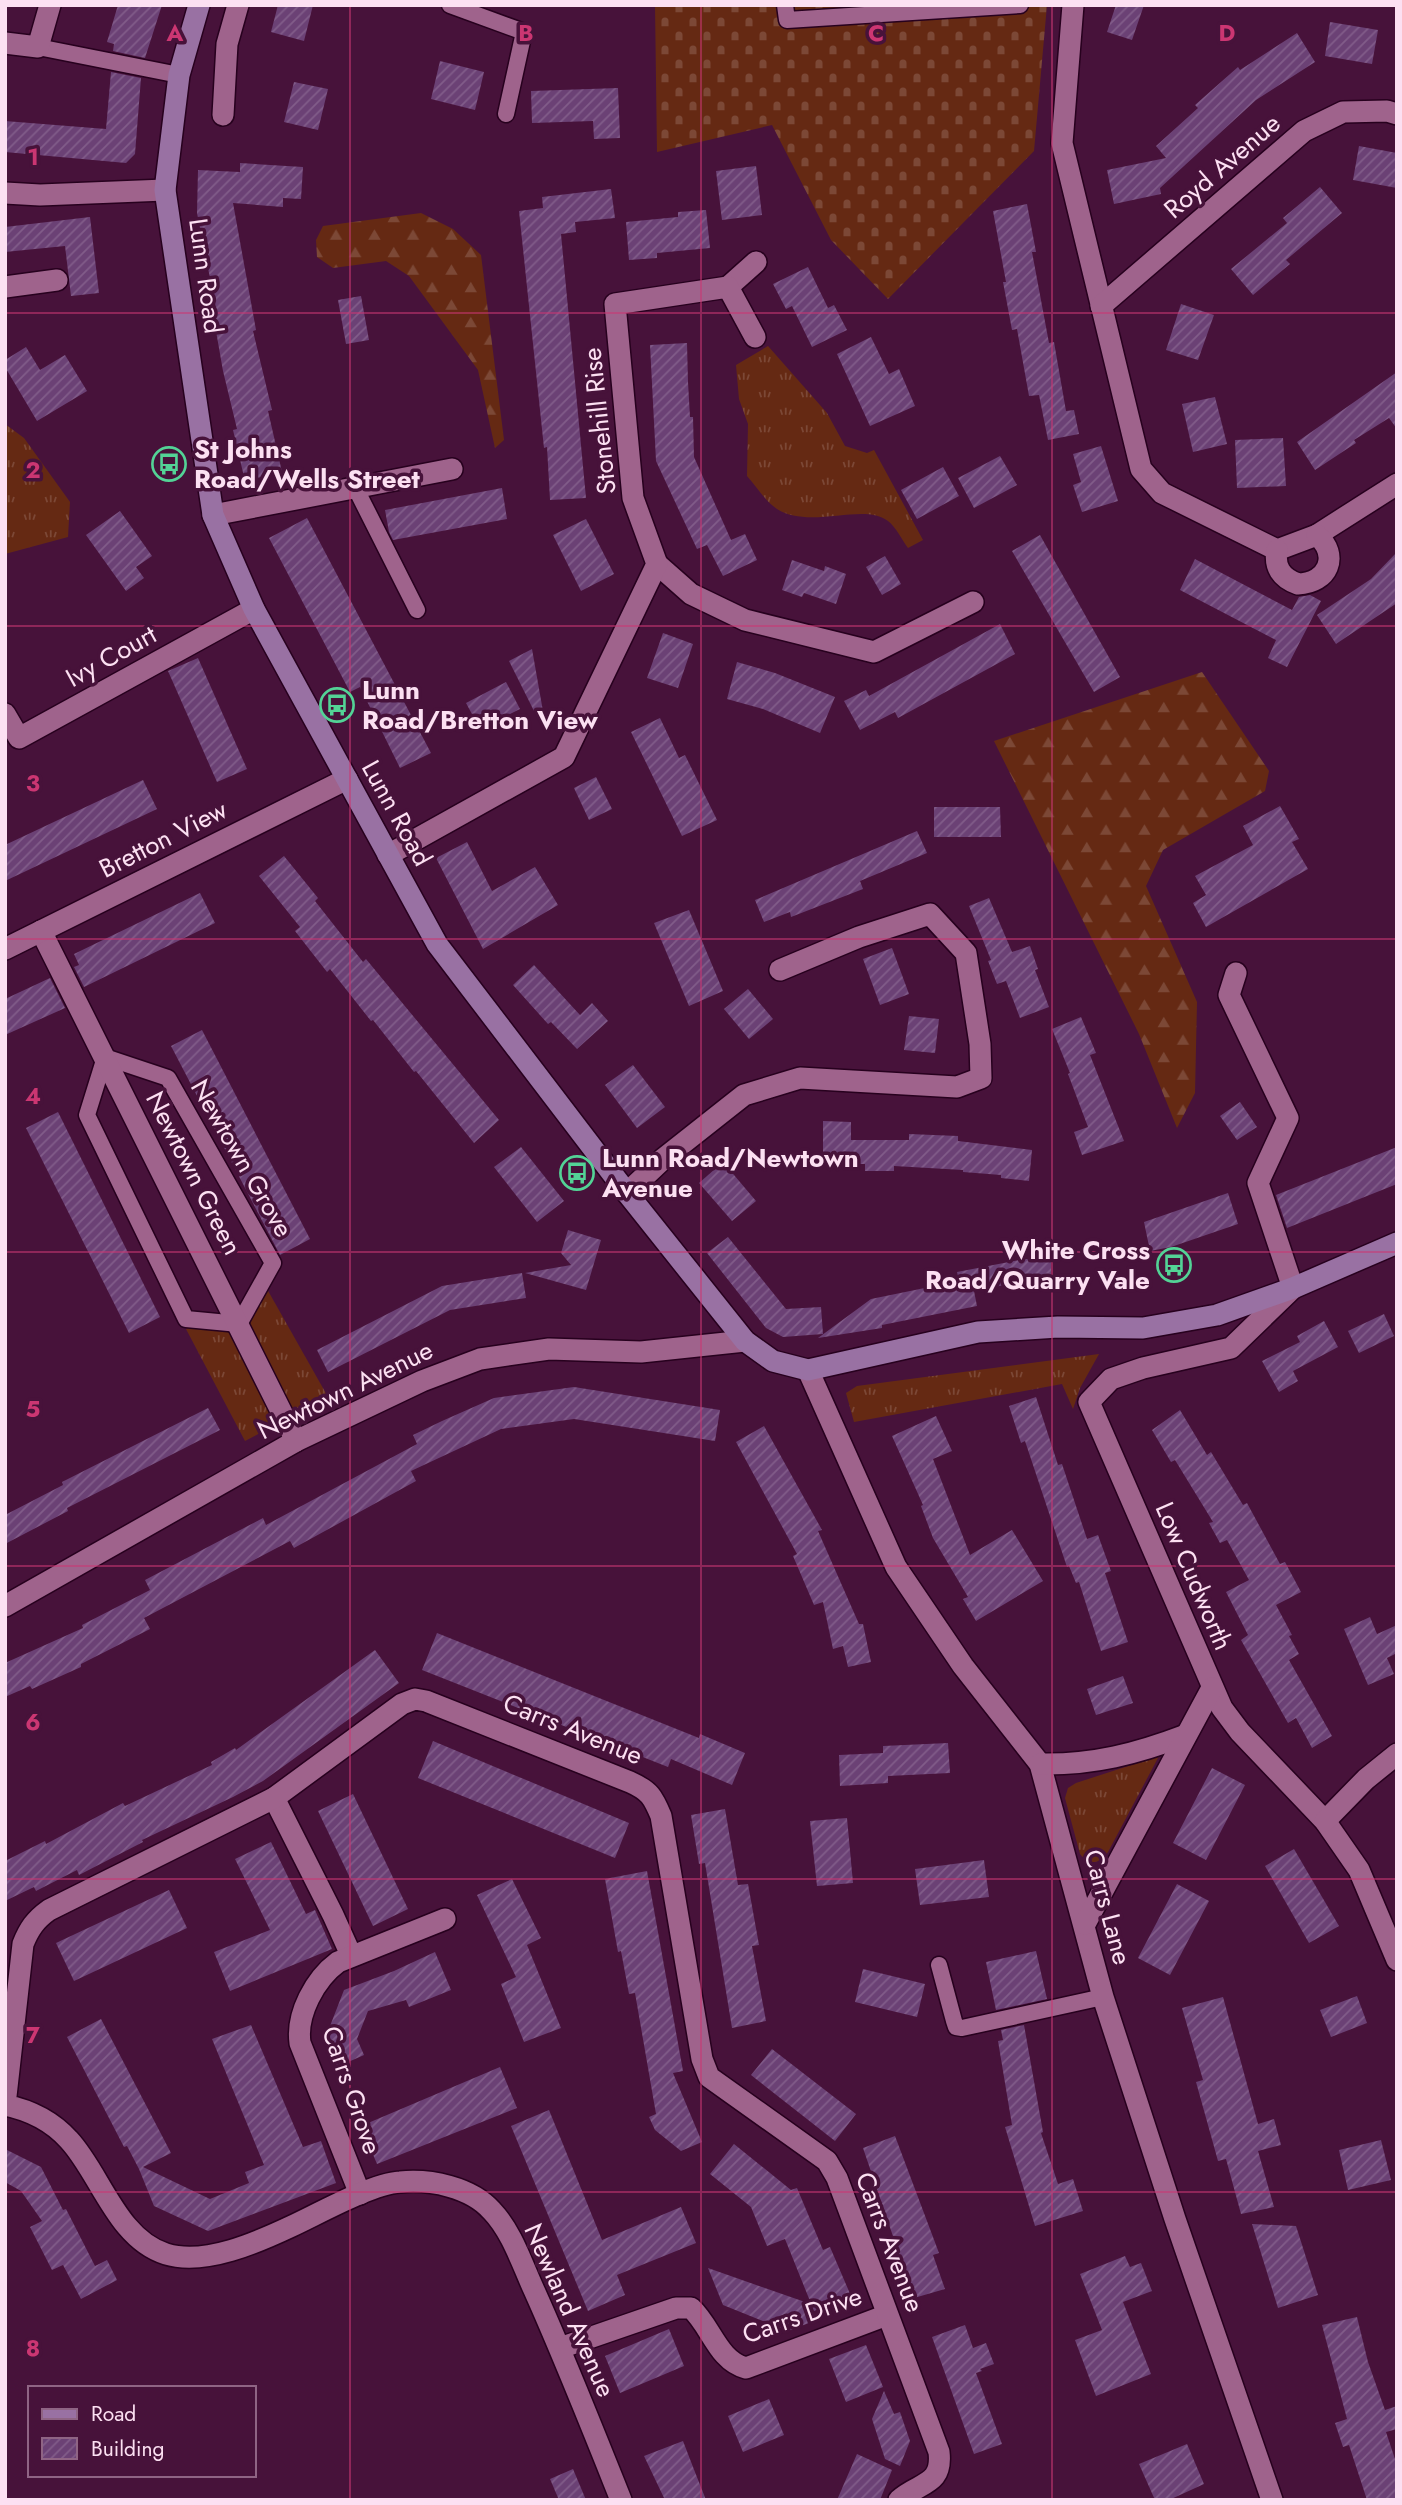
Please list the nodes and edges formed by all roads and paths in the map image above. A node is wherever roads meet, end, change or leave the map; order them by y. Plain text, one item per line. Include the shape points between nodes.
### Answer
1 (50, 5) edge
2 (199, 5) edge
3 (238, 5) edge
4 (450, 5) edge
5 (785, 5) edge
6 (1020, 5) edge
7 (1073, 5) edge
8 (5, 43) edge
9 (38, 47) junction
10 (179, 75) junction
11 (506, 114) dead end
12 (1397, 114) edge
13 (223, 116) dead end
14 (165, 190) junction
15 (5, 193) edge
16 (756, 262) dead end
17 (57, 280) dead end
18 (5, 287) edge
19 (728, 287) junction
20 (1101, 306) junction
21 (755, 337) dead end
22 (452, 470) dead end
23 (1397, 484) edge
24 (355, 487) junction
25 (213, 514) junction
26 (1317, 535) junction
27 (1277, 550) junction
28 (657, 564) junction
29 (973, 602) dead end
30 (254, 609) junction
31 (417, 610) dead end
32 (5, 714) edge
33 (346, 779) junction
34 (388, 855) junction
35 (41, 931) junction
36 (5, 949) edge
37 (780, 970) dead end
38 (1236, 973) dead end
39 (105, 1057) junction
40 (626, 1193) junction
41 (1397, 1243) edge
42 (1293, 1288) junction
43 (239, 1324) junction
44 (745, 1341) junction
45 (807, 1370) junction
46 (296, 1441) junction
47 (5, 1606) edge
48 (1212, 1688) junction
49 (1186, 1735) junction
50 (1397, 1754) edge
51 (1040, 1764) junction
52 (274, 1798) junction
53 (1325, 1821) junction
54 (445, 1919) dead end
55 (1085, 1924) junction
56 (351, 1955) junction
57 (1397, 1961) edge
58 (939, 1965) dead end
59 (1103, 1997) junction
60 (5, 2105) edge
61 (360, 2194) junction
62 (887, 2315) junction
63 (559, 2348) junction
64 (621, 2500) edge
65 (899, 2500) edge
66 (1272, 2500) edge

1 - 9 street
2 - 10 street, Lunn Road
3 - 13 street via 227,44
4 - 11 lane via 524,32
5 - 6 lane via 787,20
7 - 20 street via 1062,143
8 - 9 street
9 - 10 lane
10 - 14 street, Lunn Road
12 - 20 street, Royd Avenue via 1343,112 1304,131
14 - 15 street
14 - 25 street, Lunn Road
16 - 19 street
17 - 18 street
19 - 21 street
19 - 28 street, Stonehill Rise via 615,304 633,498
20 - 27 street via 1141,470 1162,493
22 - 24 street
23 - 26 street
24 - 25 street
24 - 31 lane
25 - 30 street, Lunn Road
26 - 27 street
26 - 27 street via 1324,541 1329,559 1323,575 1307,584 1282,575 1275,559
28 - 29 street via 691,594 745,620 874,652
28 - 34 street via 564,757
30 - 32 street, Ivy Court via 19,738
30 - 33 street, Lunn Road
33 - 34 street, Lunn Road
33 - 35 street, Bretton View
34 - 40 street, Lunn Road via 437,944
35 - 36 street, Bretton View
35 - 39 street, Newtown Green
37 - 40 street via 930,914 966,953 981,1078 957,1087 800,1078 744,1095
38 - 42 street via 1229,995 1288,1118 1258,1183
39 - 43 street, Newtown Green
39 - 43 lane via 87,1115 186,1319
39 - 43 lane, Newtown Grove via 168,1078 273,1263
40 - 44 street, Lunn Road
41 - 42 street
42 - 45 street via 1217,1315 1143,1328 978,1332
42 - 48 street, Low Cudworth via 1231,1348 1111,1379 1089,1402
43 - 46 street, Newtown Green
44 - 45 street, Lunn Road via 774,1361
44 - 46 street, Newtown Avenue via 641,1352 549,1349 480,1359 422,1381
45 - 51 street, Carrs Lane via 896,1567 963,1666
46 - 47 street, Newtown Avenue
48 - 49 street
48 - 53 street, Low Cudworth via 1241,1732
49 - 51 street via 1109,1759
49 - 55 street
50 - 53 street
51 - 55 street, Carrs Lane
52 - 56 street
52 - 60 street, Carrs Avenue via 37,1919 23,1944
52 - 62 street, Carrs Avenue via 415,1699 646,1789 661,1816 702,2059 709,2077 827,2161
53 - 57 street, Low Cudworth via 1359,1870
54 - 56 street, Carrs Grove
55 - 59 street, Carrs Lane
56 - 61 street, Carrs Grove via 324,1976 305,2006 298,2030
58 - 59 lane via 956,2027
59 - 66 street, Carrs Lane
60 - 61 street, Newland Avenue via 44,2119 70,2140 117,2214 145,2244 167,2255 220,2255
61 - 63 street, Newland Avenue via 398,2182 434,2183 474,2195 504,2227
62 - 63 street, Carrs Drive via 746,2368 727,2358 691,2308 676,2308
62 - 65 street, Carrs Avenue via 941,2465 935,2479
63 - 64 street, Newland Avenue

